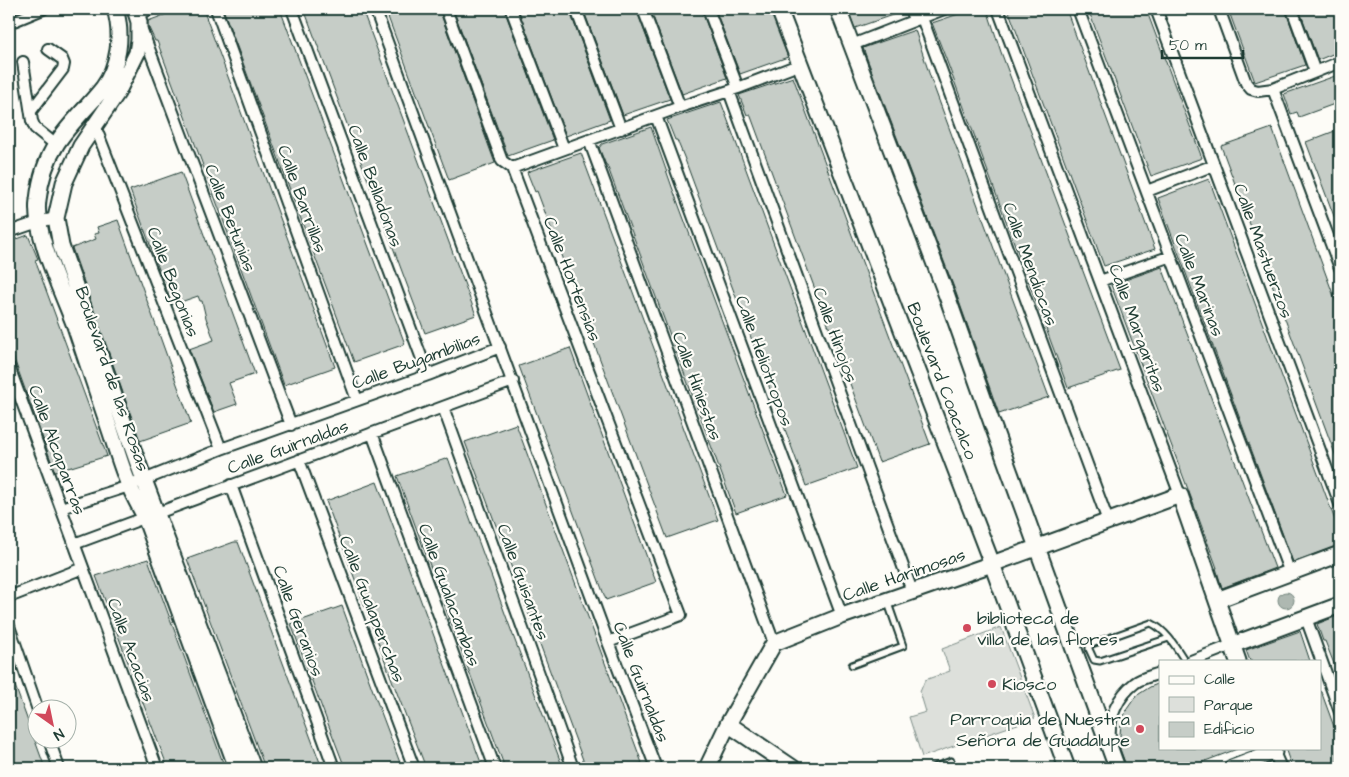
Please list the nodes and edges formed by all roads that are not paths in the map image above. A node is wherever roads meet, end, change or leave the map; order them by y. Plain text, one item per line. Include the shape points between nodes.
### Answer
1 (43, 9) edge
2 (116, 9) edge
3 (216, 9) edge
4 (292, 9) edge
5 (375, 9) edge
6 (446, 9) edge
7 (511, 9) edge
8 (576, 9) edge
9 (642, 9) edge
10 (708, 9) edge
11 (779, 9) edge
12 (838, 9) edge
13 (910, 9) edge
14 (944, 9) edge
15 (998, 9) edge
16 (1078, 9) edge
17 (1156, 9) edge
18 (1219, 9) edge
19 (1292, 9) edge
20 (141, 14) edge
21 (918, 19) junction
22 (9, 23) edge
23 (852, 45) junction
24 (48, 49) dead end
25 (23, 62) dead end
26 (1340, 62) edge
27 (801, 64) junction
28 (1315, 72) junction
29 (1273, 88) junction
30 (733, 89) junction
31 (680, 107) junction
32 (31, 111) junction
33 (656, 116) junction
34 (95, 126) junction
35 (621, 129) junction
36 (589, 140) junction
37 (56, 144) junction
38 (564, 149) junction
39 (1214, 165) junction
40 (512, 168) junction
41 (1146, 192) junction
42 (56, 218) junction
43 (38, 222) junction
44 (9, 232) edge
45 (1171, 256) junction
46 (1340, 268) edge
47 (1100, 281) junction
48 (500, 347) junction
49 (9, 367) edge
50 (428, 375) junction
51 (513, 381) junction
52 (357, 400) junction
53 (443, 407) junction
54 (291, 425) junction
55 (372, 433) junction
56 (221, 449) junction
57 (299, 460) junction
58 (144, 480) junction
59 (231, 485) junction
60 (129, 486) junction
61 (1180, 495) junction
62 (1340, 504) edge
63 (61, 508) junction
64 (151, 515) junction
65 (1108, 521) junction
66 (74, 544) junction
67 (1036, 547) junction
68 (1340, 554) edge
69 (992, 564) junction
70 (83, 568) junction
71 (1290, 573) junction
72 (912, 591) junction
73 (9, 597) edge
74 (886, 600) junction
75 (1217, 600) junction
76 (1340, 605) edge
77 (842, 616) junction
78 (1306, 618) junction
79 (9, 626) edge
80 (1169, 638) junction
81 (608, 642) junction
82 (774, 643) junction
83 (1232, 645) junction
84 (1184, 660) edge
85 (1194, 660) edge
86 (1238, 660) edge
87 (1321, 660) edge
88 (1322, 662) edge
89 (852, 665) dead end
90 (1159, 672) edge
91 (35, 700) edge
92 (1340, 712) edge
93 (728, 724) junction
94 (53, 750) edge
95 (1111, 750) junction
96 (1274, 750) edge
97 (59, 768) edge
98 (157, 768) edge
99 (238, 768) edge
100 (253, 768) edge
101 (334, 768) edge
102 (414, 768) edge
103 (495, 768) edge
104 (573, 768) edge
105 (656, 768) edge
106 (707, 768) edge
107 (793, 768) edge
108 (932, 768) edge
109 (954, 768) edge
110 (1067, 768) edge
111 (1117, 768) edge
112 (1232, 768) edge
113 (1280, 768) edge

1 - 22 street
2 - 37 street, Boulevard de las Rosas via 120,38 111,74
3 - 52 street, Calle Barrillas
4 - 50 street, Calle Belladonas
5 - 48 street, Calle Bugambilias
6 - 40 street via 502,161
7 - 38 street
8 - 35 street
9 - 31 street
10 - 30 street, Calle Hinojos
11 - 27 street, Boulevard Coacalco
12 - 23 street, Boulevard Coacalco
13 - 21 street, Calle Mendiocas
14 - 21 street
15 - 47 street, Calle Margaritas
16 - 41 street, Calle Marinas
17 - 39 street, Calle Mastuerzos
18 - 29 street via 1246,83 1258,91
19 - 28 street
20 - 34 street, Boulevard de las Rosas via 137,53
20 - 54 street, Calle Betunias
21 - 23 street
21 - 65 street, Calle Mendiocas
23 - 67 street, Boulevard Coacalco via 947,296
24 - 32 street via 62,60 63,69
25 - 32 street
26 - 28 street
27 - 30 street
27 - 69 street, Boulevard Coacalco
28 - 29 street
29 - 46 street
30 - 31 street
30 - 72 street, Calle Hinojos
31 - 33 street
32 - 37 street via 35,128
33 - 35 street
33 - 77 street, Calle Heliotropos
34 - 42 street, Boulevard de las Rosas via 81,146 64,182
34 - 56 street, Calle Begonias
35 - 36 street
36 - 38 street
36 - 82 street, Calle Hiniestas
37 - 43 street, Boulevard de las Rosas via 41,181
38 - 40 street
39 - 41 street
39 - 62 street, Calle Mastuerzos
40 - 81 street, Calle Hortensias via 682,615
41 - 45 street, Calle Marinas
42 - 43 street
42 - 58 street, Boulevard de las Rosas via 60,246
43 - 44 street
43 - 60 street, Boulevard de las Rosas
45 - 47 street
45 - 71 street, Calle Marinas
47 - 61 street, Calle Margaritas
48 - 50 street, Calle Bugambilias
48 - 51 street, Calle Guirnaldas
49 - 63 street, Calle Alcaparras
50 - 52 street, Calle Bugambilias
51 - 53 street, Calle Guirnaldas
51 - 81 street, Calle Guirnaldas
52 - 54 street, Calle Bugambilias
53 - 55 street, Calle Guirnaldas
53 - 104 street, Calle Guisantes
54 - 56 street, Calle Bugambilias
55 - 57 street, Calle Guirnaldas
55 - 103 street, Calle Gualacambas
56 - 58 street, Calle Bugambilias
57 - 59 street, Calle Guirnaldas
57 - 102 street, Calle Gualaperchas
58 - 60 street, Calle Bugambilias
58 - 64 street, Boulevard de las Rosas
59 - 64 street, Calle Guirnaldas
59 - 101 street, Calle Geranios
60 - 63 street, Calle Bugambilias
60 - 64 street, Boulevard de las Rosas
61 - 65 street, Calle Harimosas
61 - 75 street, Calle Margaritas
63 - 66 street, Calle Alcaparras
64 - 66 street, Calle Guirnaldas
64 - 99 street, Boulevard de las Rosas
64 - 100 street, Boulevard de las Rosas
65 - 67 street, Calle Harimosas
66 - 70 street, Calle Acacias
67 - 69 street, Calle Harimosas
67 - 95 street, Boulevard Coacalco
68 - 71 street
69 - 72 street, Calle Harimosas
69 - 110 street, Boulevard Coacalco
70 - 73 street
70 - 98 street, Calle Acacias
71 - 75 street
72 - 74 street, Calle Harimosas
74 - 77 street, Calle Harimosas
74 - 89 lane via 904,646
75 - 83 street, Calle Margaritas
76 - 78 street
77 - 82 street, Calle Harimosas
78 - 83 street
78 - 87 street
79 - 91 street
80 - 80 lane via 1151,623 1090,645 1089,649 1094,660 1100,662
80 - 84 lane
81 - 105 street, Calle Guirnaldas
82 - 93 street
83 - 85 street
83 - 86 street, Calle Margaritas
88 - 92 street
90 - 95 street via 1136,682 1122,695 1113,712 1109,731
93 - 106 street
93 - 107 street
94 - 97 street
95 - 111 street, Boulevard Coacalco
96 - 112 street
96 - 113 street
108 - 109 lane via 951,761

